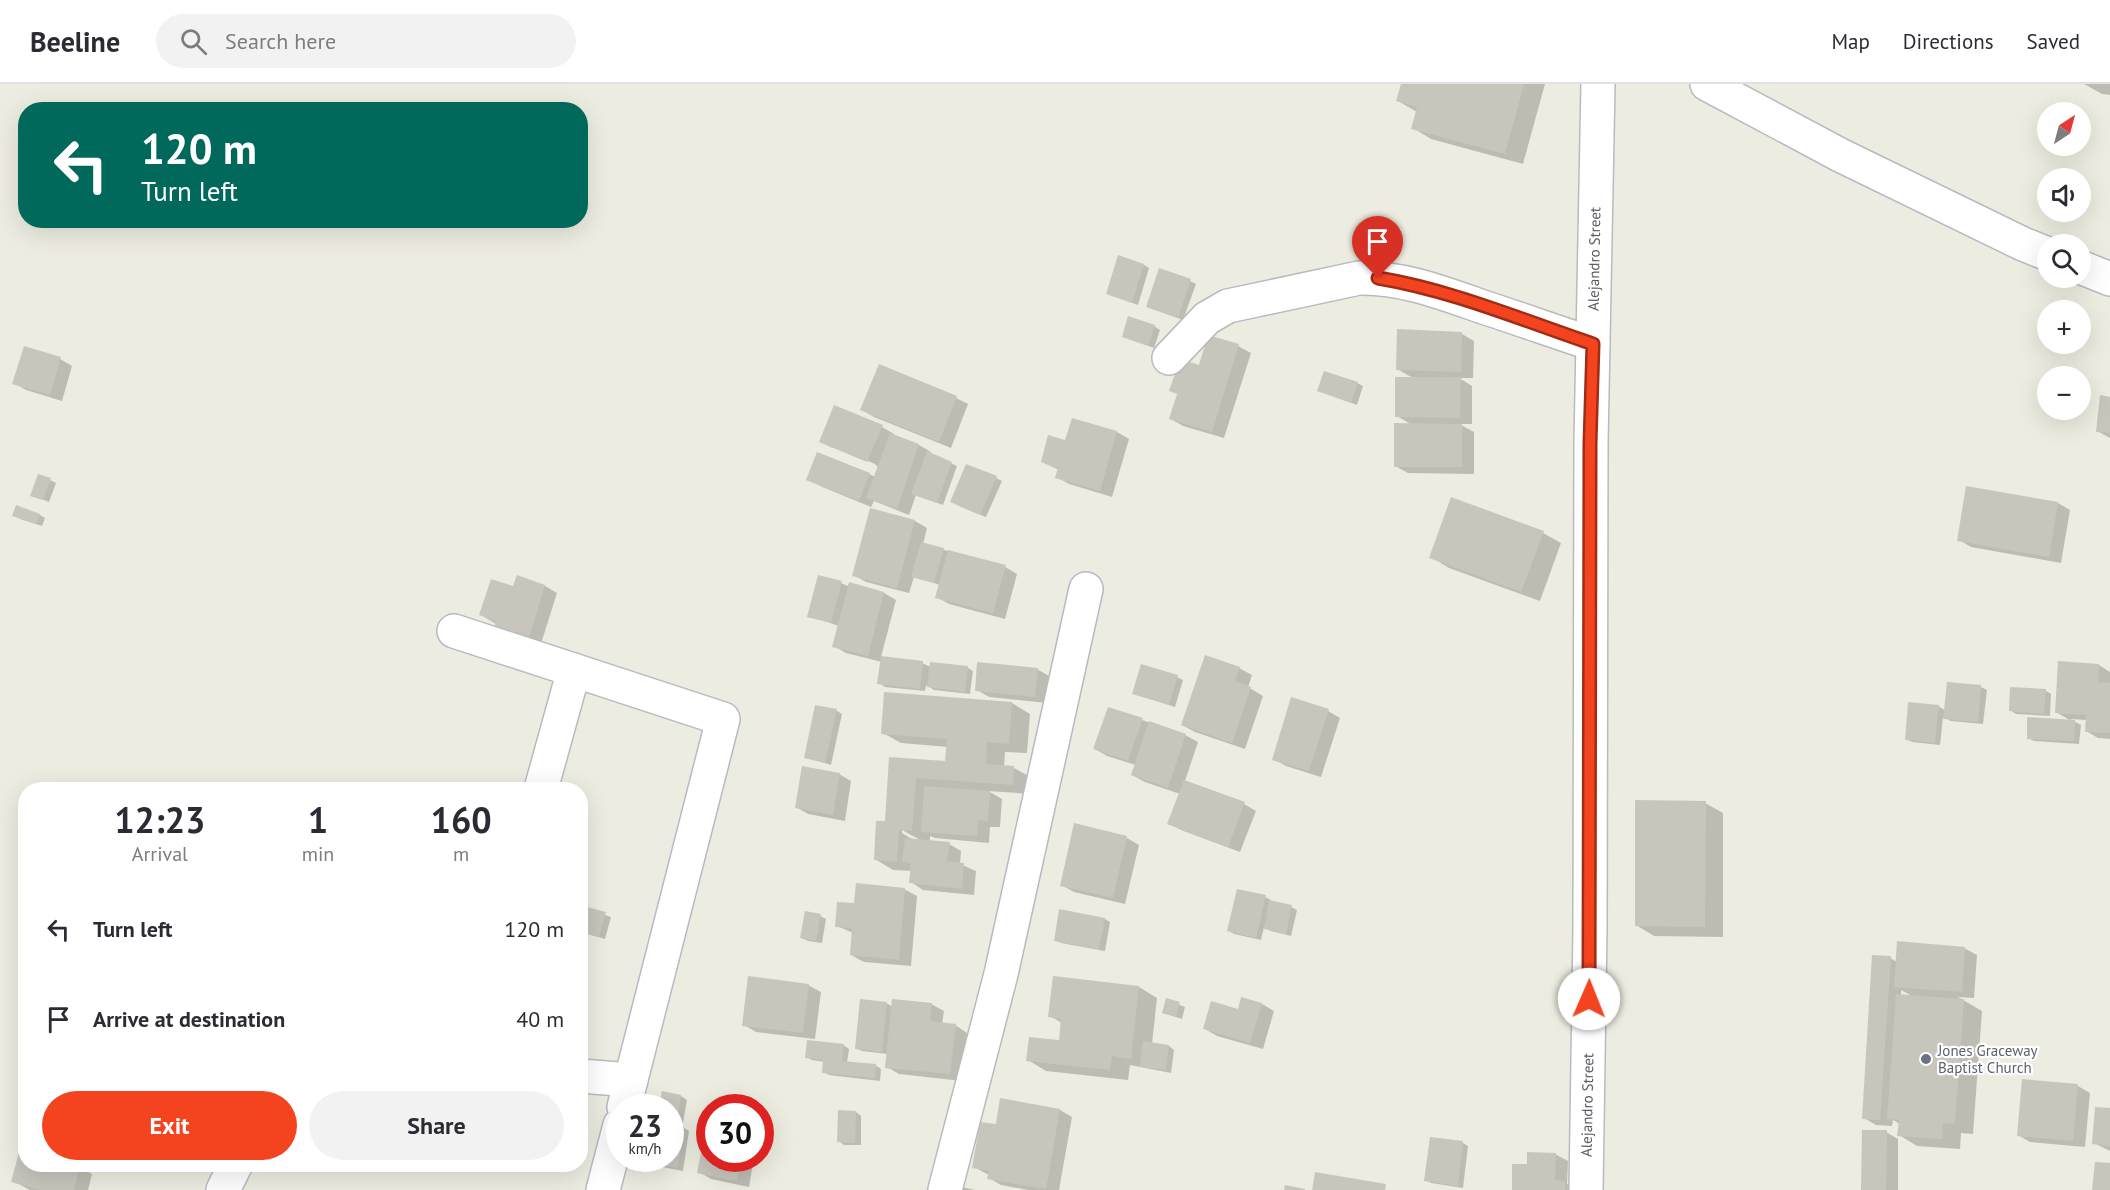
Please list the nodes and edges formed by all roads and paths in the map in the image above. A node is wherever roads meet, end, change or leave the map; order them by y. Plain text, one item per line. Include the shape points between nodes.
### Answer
1 (1598, 84) edge
2 (1707, 84) edge
3 (2037, 250) edge
4 (2091, 271) edge
5 (2110, 279) edge
6 (1593, 344) junction
7 (1169, 358) dead end
8 (1086, 590) dead end
9 (454, 631) dead end
10 (574, 670) junction
11 (543, 782) edge
12 (588, 1079) edge
13 (628, 1093) edge
14 (232, 1172) edge
15 (608, 1172) edge
16 (223, 1190) edge
17 (603, 1190) edge
18 (945, 1190) edge
19 (1586, 1190) edge

1 - 6 street, Alejandro Street
2 - 3 street via 1840,155
4 - 5 street
6 - 7 street via 1406,283 1359,278 1228,306 1207,318
6 - 19 street, Alejandro Street
8 - 18 street via 1001,974
9 - 10 street
10 - 11 street
10 - 13 street via 723,719
12 - 13 street
14 - 16 street
15 - 17 street

